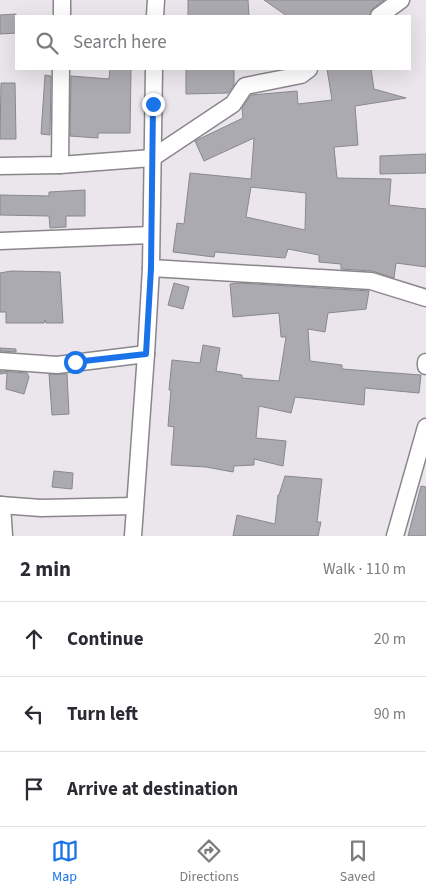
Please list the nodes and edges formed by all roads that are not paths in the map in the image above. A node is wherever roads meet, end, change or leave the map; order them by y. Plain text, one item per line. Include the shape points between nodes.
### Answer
1 (62, 0) edge
2 (156, 0) edge
3 (401, 0) edge
4 (62, 15) edge
5 (155, 15) edge
6 (380, 15) edge
7 (61, 70) edge
8 (154, 70) edge
9 (308, 70) edge
10 (152, 158) junction
11 (60, 165) junction
12 (0, 166) edge
13 (151, 235) junction
14 (0, 241) edge
15 (151, 268) junction
16 (426, 298) edge
17 (146, 354) junction
18 (0, 361) edge
19 (426, 362) edge
20 (426, 366) edge
21 (426, 427) edge
22 (1, 505) edge
23 (134, 506) junction
24 (4, 536) edge
25 (133, 536) edge
26 (395, 536) edge

1 - 4 street
2 - 5 street
3 - 6 street
7 - 11 street
8 - 10 street
9 - 10 street via 301,75 245,86 233,104
10 - 11 street
10 - 13 street
11 - 12 street
13 - 14 street
13 - 15 street
15 - 16 street via 371,281
15 - 17 street
17 - 18 street via 58,365
17 - 23 street
19 - 20 street
21 - 26 street
22 - 23 street via 41,508
22 - 24 street
23 - 25 street

